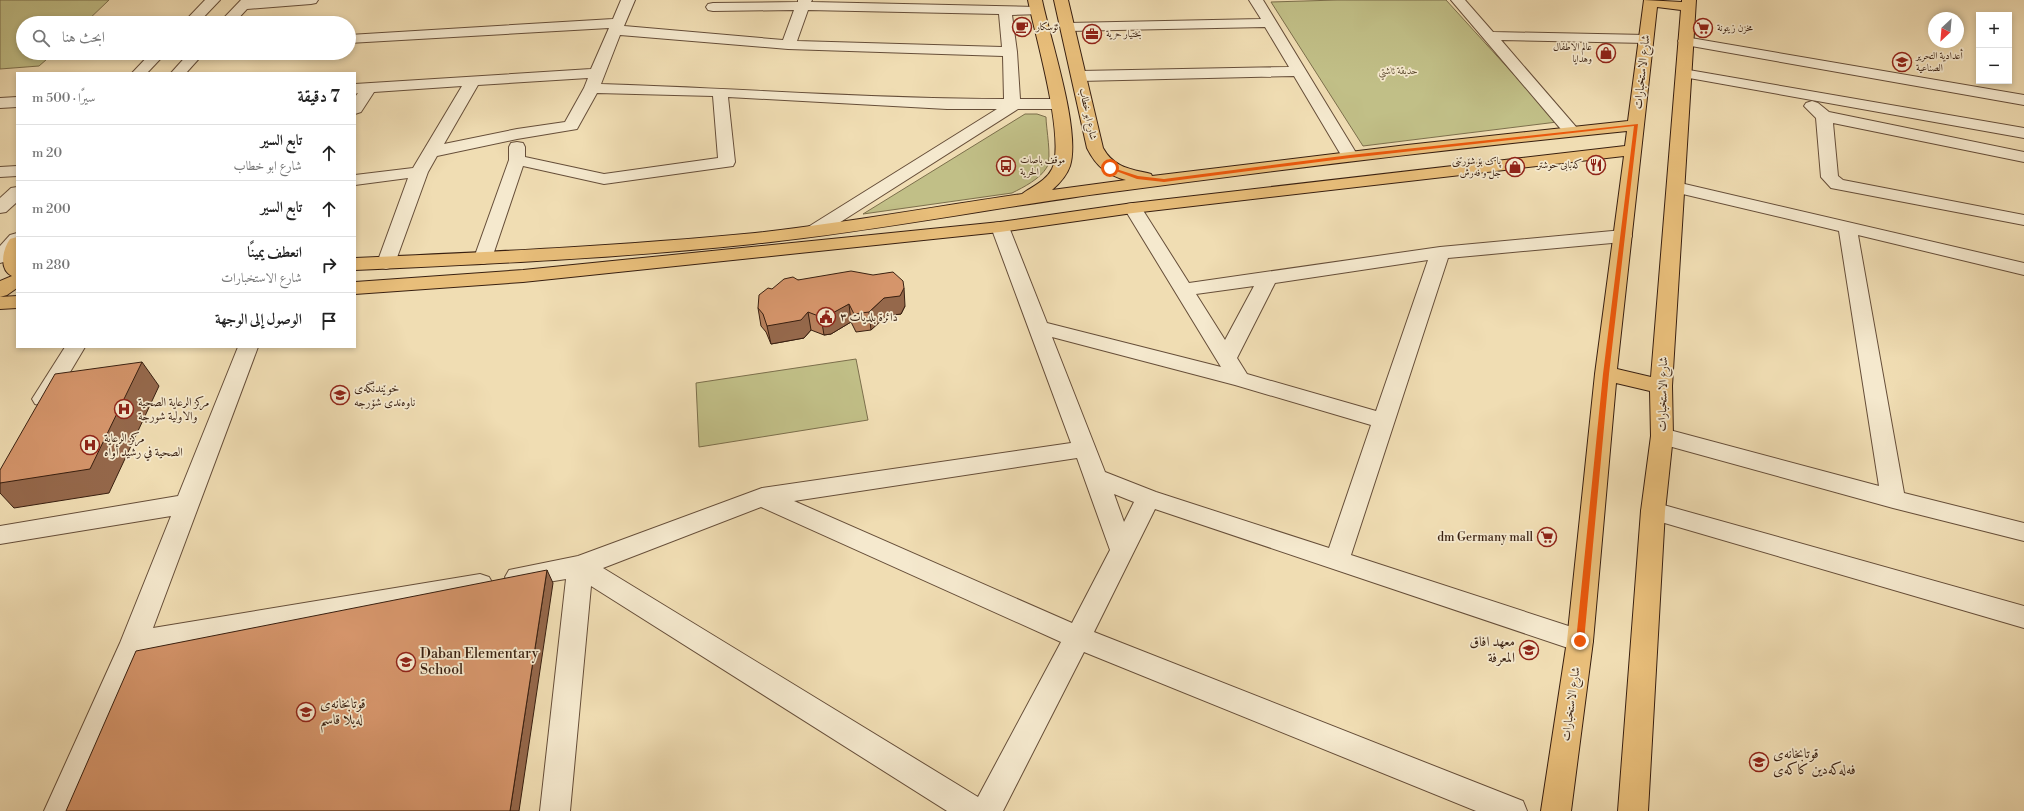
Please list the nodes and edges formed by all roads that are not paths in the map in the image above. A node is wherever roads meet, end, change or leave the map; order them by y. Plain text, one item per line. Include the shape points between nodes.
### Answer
1 (213, 0) edge
2 (311, 0) edge
3 (628, 0) edge
4 (1061, 0) edge
5 (1256, 0) edge
6 (1458, 0) edge
7 (1651, 1) edge
8 (246, 2) edge
9 (804, 3) edge
10 (714, 4) edge
11 (1688, 4) edge
12 (1036, 5) edge
13 (1005, 10) junction
14 (197, 16) edge
15 (233, 16) edge
16 (1270, 23) junction
17 (617, 26) junction
18 (1068, 27) junction
19 (1490, 36) junction
20 (692, 38) junction
21 (356, 39) edge
22 (1646, 39) junction
23 (1684, 41) junction
24 (788, 45) junction
25 (1010, 52) junction
26 (152, 60) edge
27 (190, 60) edge
28 (1298, 71) junction
29 (140, 72) edge
30 (179, 72) edge
31 (1683, 73) junction
32 (1080, 76) junction
33 (594, 80) junction
34 (473, 81) junction
35 (362, 89) edge
36 (720, 92) junction
37 (1796, 92) junction
38 (2024, 100) edge
39 (16, 102) edge
40 (0, 103) edge
41 (1058, 104) junction
42 (356, 106) edge
43 (1012, 106) junction
44 (1824, 116) junction
45 (1636, 125) junction
46 (1571, 131) junction
47 (2024, 133) edge
48 (518, 134) junction
49 (1095, 148) junction
50 (1065, 149) junction
51 (1634, 150) junction
52 (431, 152) junction
53 (1350, 156) junction
54 (2024, 157) edge
55 (517, 160) junction
56 (16, 171) edge
57 (0, 172) edge
58 (419, 172) junction
59 (356, 180) edge
60 (1164, 180) junction
61 (1676, 187) junction
62 (16, 193) edge
63 (1024, 199) junction
64 (0, 208) edge
65 (1133, 208) junction
66 (2024, 220) edge
67 (1000, 227) junction
68 (1848, 228) junction
69 (814, 231) junction
70 (1622, 236) junction
71 (16, 240) edge
72 (16, 245) edge
73 (1440, 253) junction
74 (0, 257) edge
75 (483, 258) junction
76 (386, 262) junction
77 (356, 264) edge
78 (2024, 269) edge
79 (16, 271) edge
80 (1268, 278) junction
81 (0, 280) edge
82 (16, 280) edge
83 (16, 280) edge
84 (356, 288) edge
85 (1183, 290) junction
86 (5, 299) edge
87 (1038, 327) junction
88 (75, 348) edge
89 (248, 348) edge
90 (1226, 359) junction
91 (1606, 374) junction
92 (1239, 379) junction
93 (1661, 386) junction
94 (32, 418) edge
95 (1384, 421) junction
96 (1662, 436) junction
97 (1084, 449) junction
98 (1095, 476) junction
99 (762, 497) junction
100 (1148, 498) junction
101 (1893, 499) junction
102 (187, 504) junction
103 (1653, 511) junction
104 (2024, 532) edge
105 (0, 535) edge
106 (1123, 550) junction
107 (1337, 560) junction
108 (580, 566) junction
109 (2024, 617) edge
110 (1077, 637) junction
111 (1580, 641) junction
112 (134, 643) junction
113 (59, 811) edge
114 (555, 811) edge
115 (974, 811) edge
116 (987, 811) edge
117 (1512, 811) edge
118 (1556, 811) edge
119 (1633, 811) edge

1 - 14 street
2 - 8 street
3 - 17 street
4 - 18 main road, شارع ابو خطاب
5 - 16 street
6 - 19 street
7 - 11 main road
7 - 22 main road, شارع الاستخبارات
8 - 15 street
9 - 10 street
9 - 13 street
9 - 24 street
10 - 20 street
11 - 23 main road, شارع الاستخبارات
12 - 13 street
12 - 41 main road
13 - 25 street
16 - 18 street
16 - 28 street
17 - 20 street
17 - 21 street
17 - 33 street
18 - 32 main road, شارع ابو خطاب
19 - 22 street
19 - 46 street
20 - 24 street
22 - 45 main road, شارع الاستخبارات
23 - 31 main road, شارع الاستخبارات
23 - 38 street
24 - 25 street
25 - 43 street
26 - 29 street
27 - 30 street
28 - 32 street
28 - 53 street
31 - 37 street
31 - 61 main road, شارع الاستخبارات
32 - 49 main road, شارع ابو خطاب
33 - 34 street
33 - 36 street
33 - 48 street via 571,126
34 - 35 street
34 - 52 street
35 - 42 street
36 - 43 street
36 - 55 street via 727,162 604,179
37 - 44 street
37 - 47 street
39 - 40 street
41 - 43 street
41 - 50 main road
43 - 69 street
44 - 54 street
44 - 66 street via 1830,177 1837,184
45 - 46 main road
45 - 51 main road, شارع الاستخبارات
46 - 53 main road
48 - 52 street
48 - 55 street
49 - 50 main road
49 - 60 main road, شارع ابو خطاب via 1100,159 1110,168 1137,177
50 - 63 main road via 1056,176 1041,190
51 - 65 main road
51 - 70 main road, شارع الاستخبارات
52 - 58 street
53 - 60 main road
55 - 75 street
56 - 57 street
58 - 59 street
58 - 76 street
60 - 63 main road
61 - 68 street
61 - 93 main road, شارع الاستخبارات
62 - 64 street
63 - 69 main road
65 - 67 main road
65 - 85 street
67 - 84 main road via 523,276
67 - 87 street
68 - 78 street
68 - 101 street
69 - 75 main road via 650,247
70 - 73 street
70 - 91 main road, شارع الاستخبارات
71 - 74 street
72 - 79 main road via 8,262 10,268
73 - 80 street
73 - 95 street
75 - 76 main road
76 - 77 main road
80 - 85 street
80 - 90 street
81 - 82 main road
83 - 86 main road via 7,285
85 - 90 street
87 - 92 street
87 - 97 street
88 - 94 street
89 - 102 street
90 - 92 street
91 - 93 main road
91 - 111 main road, شارع الاستخبارات
92 - 95 street
93 - 96 main road, شارع الاستخبارات
95 - 107 street
96 - 101 street
96 - 103 main road, شارع الاستخبارات
97 - 98 street
97 - 99 street
98 - 100 street
98 - 106 street
99 - 108 street
99 - 110 street
100 - 106 street
100 - 107 street
101 - 104 street
102 - 105 street
102 - 112 street
103 - 109 street
103 - 119 main road, شارع الاستخبارات
106 - 110 street
107 - 111 street
108 - 112 street
108 - 114 street
108 - 115 street
110 - 116 street
110 - 117 street
111 - 118 main road, شارع الاستخبارات
112 - 113 street

